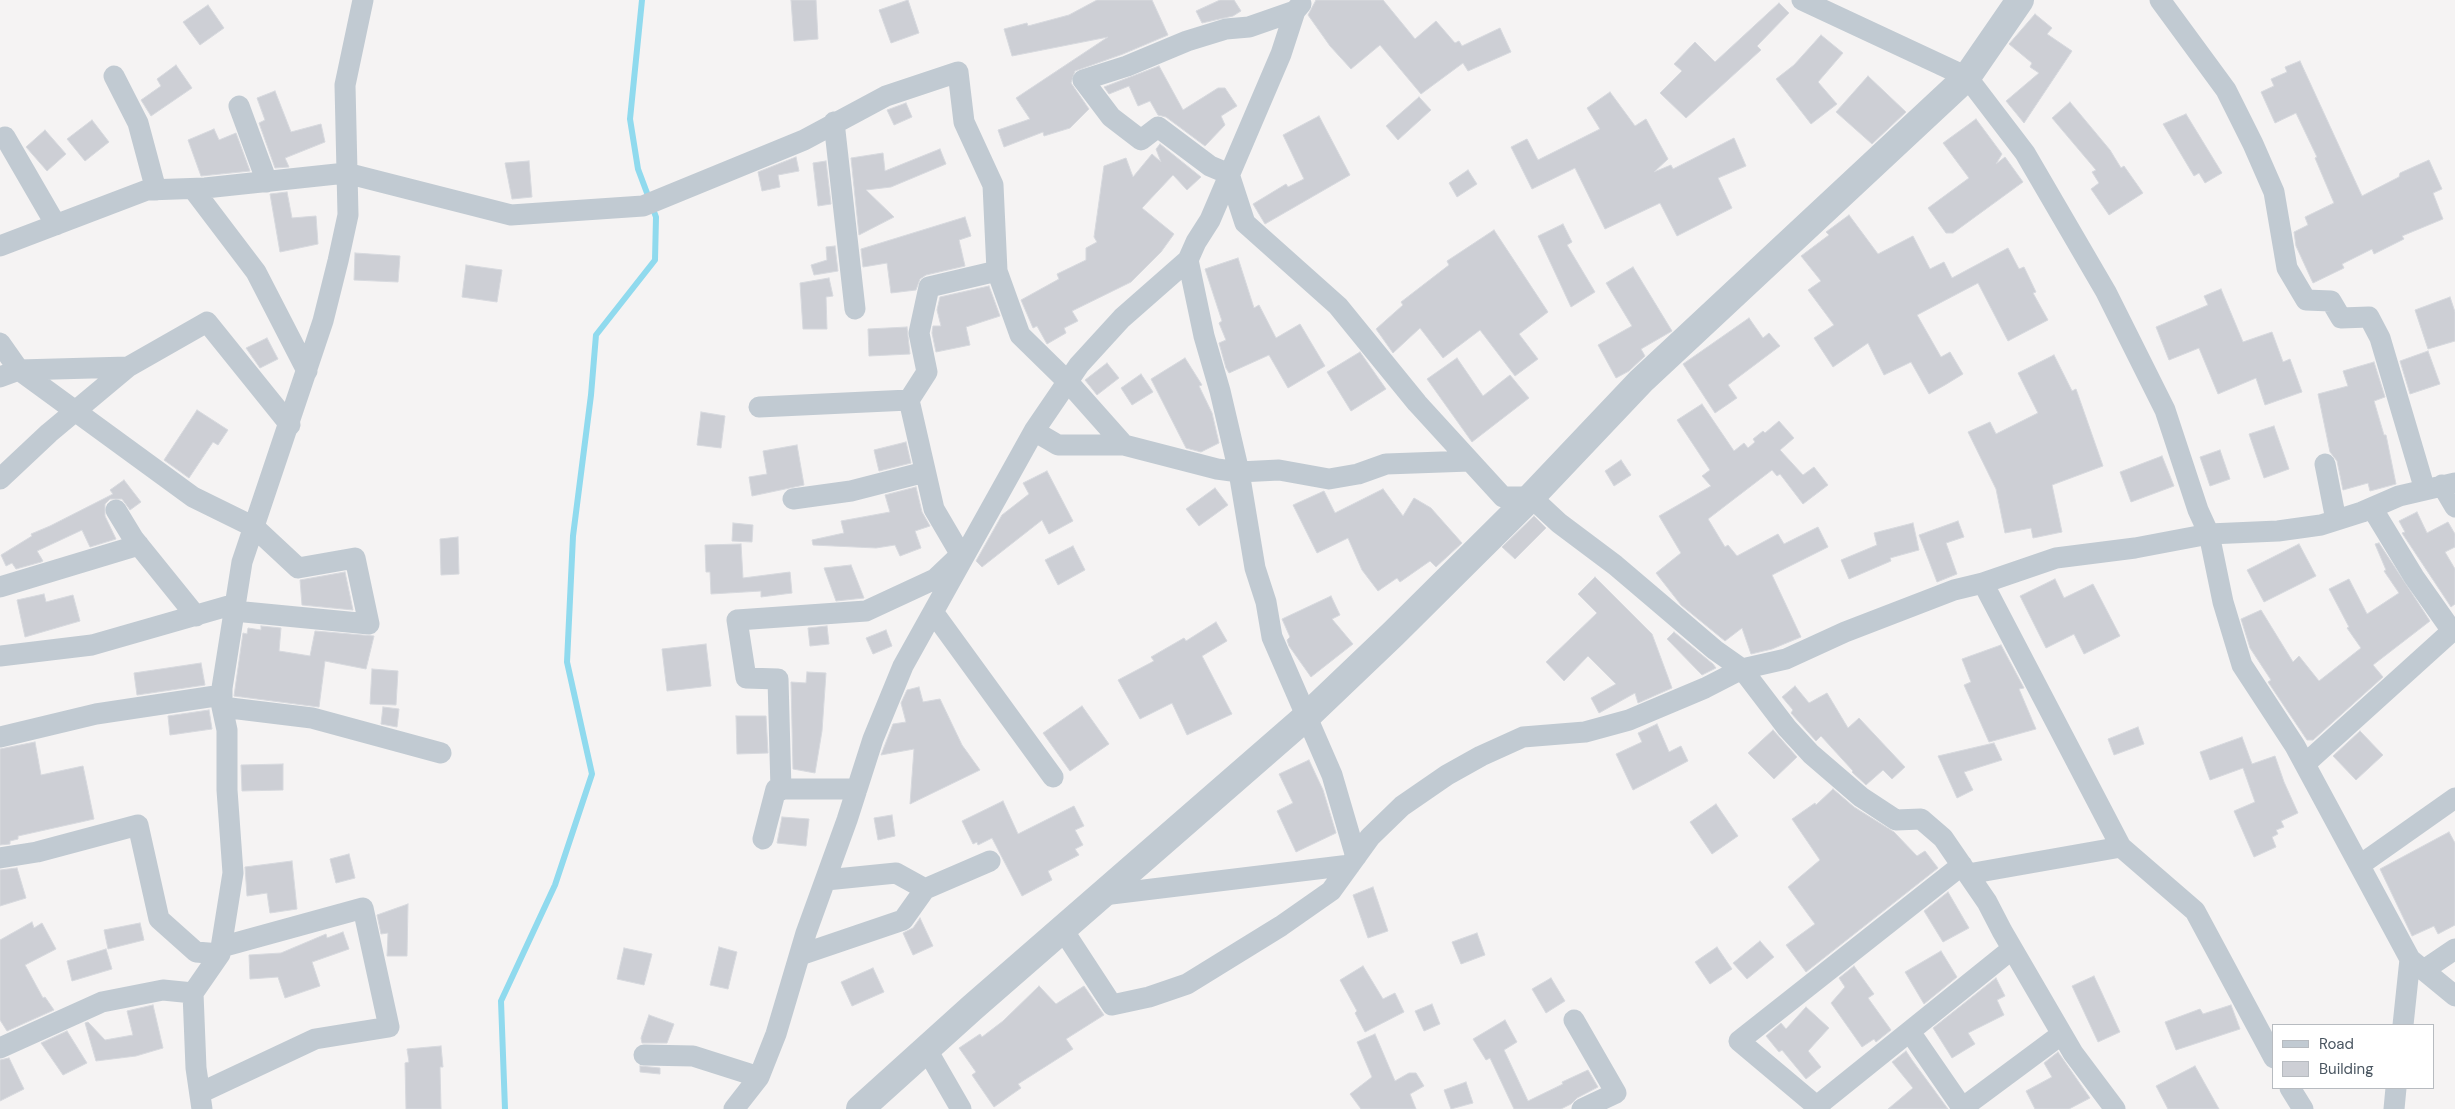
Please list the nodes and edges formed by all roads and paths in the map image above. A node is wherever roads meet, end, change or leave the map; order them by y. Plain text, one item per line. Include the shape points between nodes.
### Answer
1 (364, 0) edge
2 (1802, 0) edge
3 (2020, 0) edge
4 (2160, 0) edge
5 (1299, 6) edge
6 (114, 76) dead end
7 (1967, 78) junction
8 (239, 106) dead end
9 (834, 122) junction
10 (5, 137) dead end
11 (346, 173) junction
12 (1229, 174) junction
13 (267, 182) junction
14 (193, 189) junction
15 (156, 190) junction
16 (56, 225) junction
17 (0, 246) edge
18 (1188, 260) junction
19 (997, 271) junction
20 (855, 309) dead end
21 (0, 343) edge
22 (128, 367) junction
23 (307, 371) junction
24 (10, 373) edge
25 (1068, 382) junction
26 (909, 400) junction
27 (759, 407) dead end
28 (76, 411) junction
29 (290, 425) junction
30 (1034, 431) junction
31 (1124, 445) junction
32 (1470, 462) junction
33 (2324, 464) dead end
34 (925, 472) junction
35 (1239, 472) junction
36 (0, 479) edge
37 (2441, 486) edge
38 (1531, 497) junction
39 (793, 499) dead end
40 (2455, 507) edge
41 (2372, 508) junction
42 (116, 510) dead end
43 (2336, 520) junction
44 (254, 527) junction
45 (2209, 534) junction
46 (139, 544) junction
47 (965, 552) junction
48 (1983, 583) junction
49 (0, 587) edge
50 (235, 608) junction
51 (933, 612) junction
52 (196, 616) junction
53 (0, 656) edge
54 (1742, 669) junction
55 (222, 701) junction
56 (1306, 717) junction
57 (0, 737) edge
58 (441, 753) dead end
59 (2305, 764) junction
60 (1053, 777) dead end
61 (857, 789) junction
62 (781, 790) junction
63 (2455, 798) edge
64 (763, 839) dead end
65 (2121, 847) junction
66 (0, 858) edge
67 (990, 861) dead end
68 (1353, 861) junction
69 (2360, 865) junction
70 (1965, 870) junction
71 (826, 880) junction
72 (925, 889) junction
73 (1104, 895) junction
74 (1063, 930) junction
75 (2455, 948) edge
76 (2012, 949) junction
77 (220, 950) junction
78 (800, 955) junction
79 (2417, 965) junction
80 (193, 993) junction
81 (2455, 996) edge
82 (1574, 1020) dead end
83 (2403, 1024) edge
84 (1910, 1032) junction
85 (2062, 1034) junction
86 (4, 1040) edge
87 (926, 1050) junction
88 (2272, 1054) edge
89 (644, 1055) dead end
90 (759, 1076) junction
91 (2291, 1089) edge
92 (2396, 1089) edge
93 (201, 1101) edge
94 (1818, 1108) edge
95 (734, 1109) edge
96 (860, 1109) edge
97 (960, 1109) edge
98 (1582, 1109) edge
99 (1962, 1109) edge
100 (2115, 1109) edge
101 (2303, 1109) edge
102 (2394, 1109) edge

1 - 11 street via 345,85
2 - 7 street
3 - 7 street
4 - 37 street via 2226,90 2253,144 2274,192 2287,268 2306,300 2331,301 2341,318 2369,317
5 - 12 street
5 - 12 street via 1249,27 1226,29 1188,41 1083,80 1111,117 1141,140 1158,127 1210,166
6 - 15 street via 138,123
7 - 38 street via 1641,381
7 - 45 street via 2025,153 2106,292 2165,410
8 - 13 street
9 - 11 street via 804,140 643,206 511,215
9 - 19 street via 886,96 958,72 964,122 993,185
9 - 20 street
10 - 16 street
11 - 13 street
11 - 23 street via 348,214 324,321
12 - 18 street via 1210,220
12 - 32 street via 1245,223 1338,306
13 - 14 street
14 - 15 street
14 - 23 street via 256,272
15 - 16 street via 147,190
16 - 17 street
18 - 25 street via 1122,318 1079,365
18 - 35 street
19 - 25 street via 1020,335
19 - 26 street via 929,286 919,333 927,372
21 - 24 street
22 - 24 street
22 - 28 street
22 - 29 street via 207,322
23 - 29 street
24 - 28 street
25 - 30 street
25 - 31 street
26 - 27 street
26 - 34 street
28 - 36 street
28 - 44 street via 193,497
29 - 44 street
30 - 31 street via 1058,445
30 - 47 street
31 - 35 street
32 - 35 street via 1386,464 1358,474 1329,479 1279,470
32 - 38 street via 1503,497
33 - 43 street
34 - 39 street via 851,492
34 - 47 street via 934,509
35 - 56 street via 1255,568 1266,602 1272,637
37 - 40 street
37 - 41 street via 2399,496
38 - 54 street
38 - 56 street
41 - 43 street
41 - 59 street via 2452,631
42 - 46 street
43 - 45 street via 2278,531
44 - 50 street via 242,562
44 - 50 street via 298,568 355,558 369,624
45 - 48 street via 2056,558
45 - 59 street via 2223,602 2242,665
46 - 49 street
46 - 52 street
47 - 51 street
47 - 62 street via 935,578 866,611 737,620 746,678 778,678
48 - 54 street via 1915,604 1786,658
48 - 65 street
50 - 52 street
50 - 55 street
51 - 60 street
51 - 61 street via 903,666 873,739
52 - 53 street via 92,645
54 - 68 street via 1629,720 1584,732 1523,738 1481,756 1402,806 1370,836
54 - 70 street via 1811,754 1861,797 1896,820 1921,819 1943,838
55 - 57 street via 96,714
55 - 58 street via 312,718
55 - 77 street via 227,730 227,790 233,873
56 - 68 street via 1332,775
56 - 73 street
59 - 69 street
61 - 62 street
61 - 71 street
62 - 64 street via 776,789
63 - 69 street
65 - 70 street
65 - 88 street via 2195,911
66 - 77 street via 37,852 138,825 158,919 196,952
67 - 72 street
68 - 73 street
68 - 74 street via 1331,892 1229,960 1187,984 1149,997 1112,1005
69 - 79 street
70 - 76 street via 1987,902
70 - 94 street via 1739,1041
71 - 72 street via 896,873
71 - 78 street
72 - 78 street via 903,920
73 - 74 street
74 - 87 street
75 - 79 street
76 - 84 street
76 - 85 street
77 - 80 street
77 - 93 street via 363,908 389,1027 315,1039
78 - 90 street via 776,1034
79 - 81 street
79 - 83 street
80 - 86 street via 163,990 102,1002
80 - 93 street
82 - 98 street via 1616,1093
84 - 94 street
84 - 99 street
85 - 99 street
85 - 100 street
87 - 96 street
87 - 97 street
89 - 90 street via 693,1056
90 - 95 street
91 - 101 street
92 - 102 street

